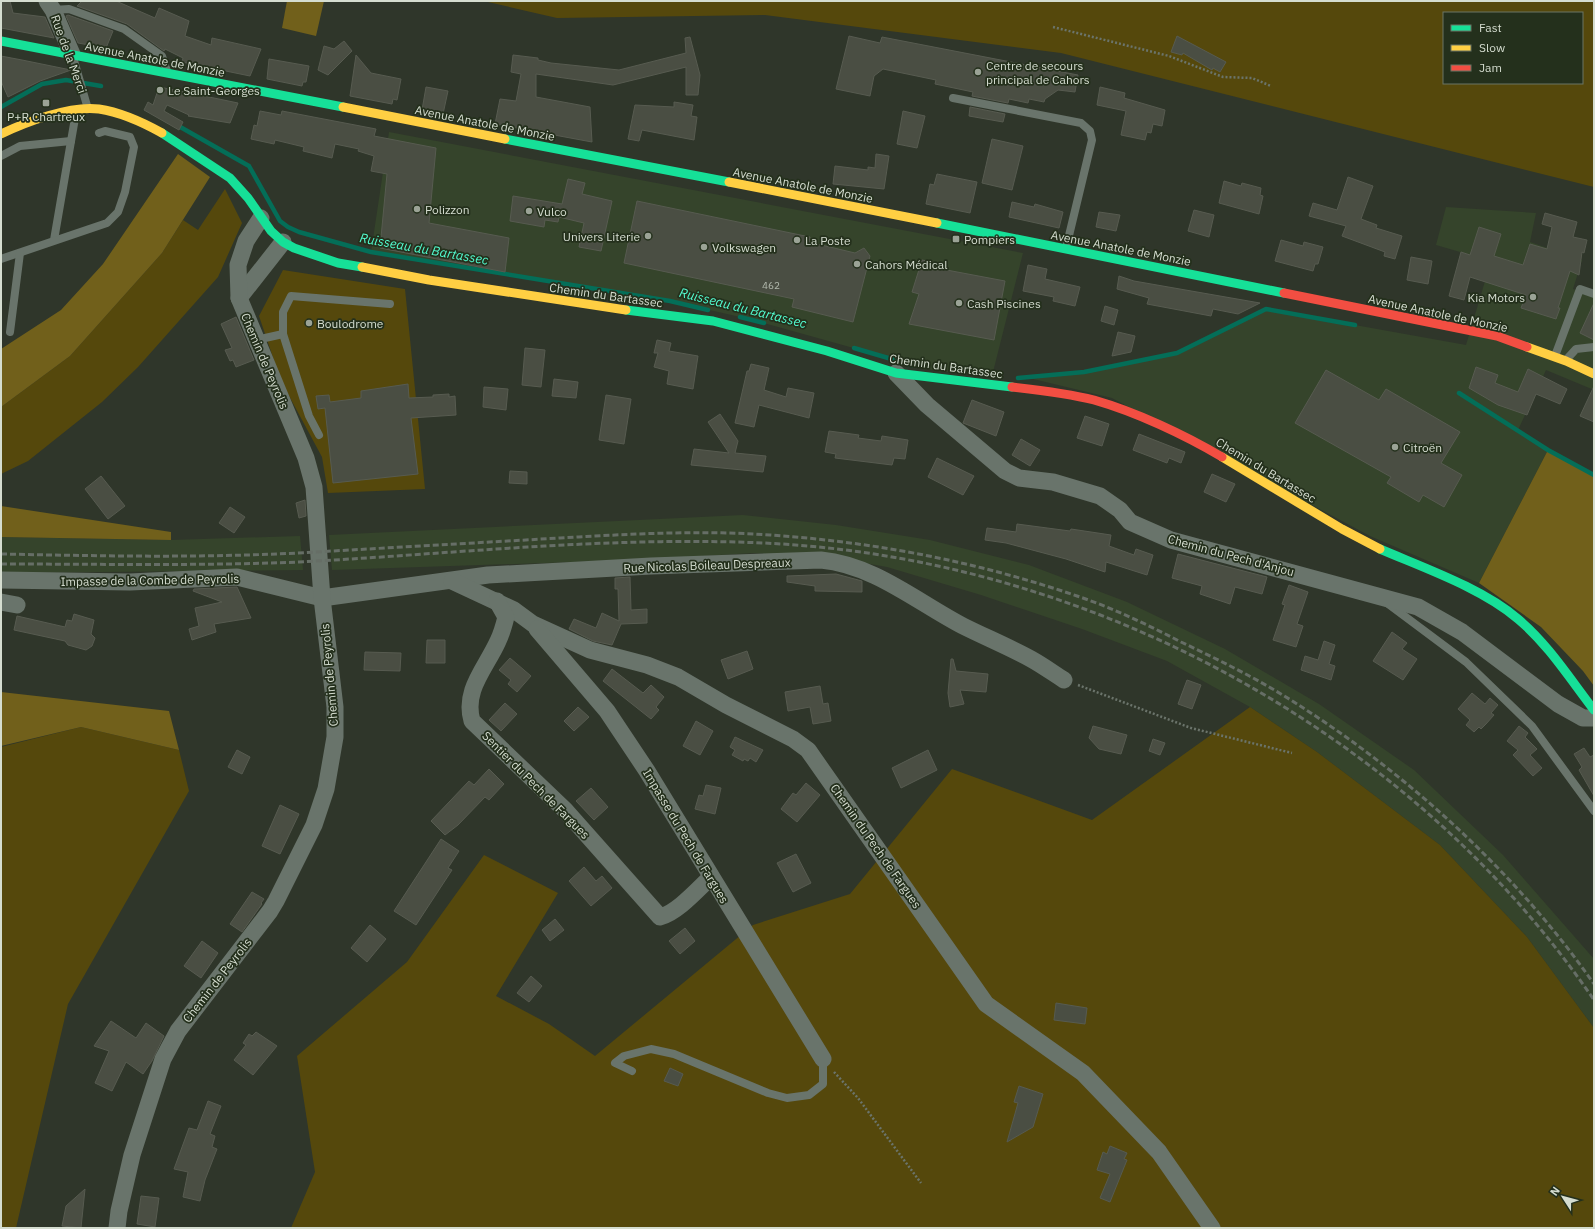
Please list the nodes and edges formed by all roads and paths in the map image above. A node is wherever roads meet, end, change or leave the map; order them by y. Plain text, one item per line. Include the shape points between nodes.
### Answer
1 (50, 5) edge
2 (1053, 27) dead end
3 (1, 41) edge
4 (72, 54) junction
5 (168, 74) junction
6 (1271, 86) dead end
7 (953, 98) dead end
8 (88, 108) junction
9 (72, 111) junction
10 (99, 133) dead end
11 (1, 134) edge
12 (71, 140) junction
13 (1, 156) edge
14 (260, 218) junction
15 (54, 240) junction
16 (283, 242) junction
17 (1066, 249) junction
18 (20, 253) junction
19 (1, 259) edge
20 (1594, 294) edge
21 (239, 298) junction
22 (390, 304) dead end
23 (10, 332) dead end
24 (283, 334) junction
25 (256, 340) junction
26 (1594, 347) edge
27 (1555, 357) junction
28 (1566, 361) junction
29 (896, 373) junction
30 (1594, 374) edge
31 (319, 435) dead end
32 (1, 580) edge
33 (452, 581) junction
34 (1378, 596) junction
35 (322, 598) junction
36 (497, 601) junction
37 (533, 624) junction
38 (1064, 680) joint
39 (1594, 710) edge
40 (1594, 718) edge
41 (1292, 753) dead end
42 (1594, 811) edge
43 (711, 877) junction
44 (823, 1059) junction
45 (632, 1071) dead end
46 (921, 1183) dead end
47 (117, 1228) edge
48 (1212, 1228) edge

1 - 4 street, Rue de la Merci
1 - 5 lane via 69,9 124,29 162,56
2 - 6 path via 1169,56 1223,77 1252,78
3 - 4 street, Avenue Anatole de Monzie
4 - 5 street, Avenue Anatole de Monzie
4 - 8 lane, Rue de la Merci
5 - 17 street, Avenue Anatole de Monzie
7 - 17 lane via 1081,123 1090,131 1092,140
8 - 9 street, Chemin du Bartassec
8 - 14 street, Chemin du Bartassec via 144,123 184,147 230,178 248,198
9 - 11 street, Chemin du Bartassec via 31,121
9 - 12 lane via 75,118
10 - 15 lane via 105,131 130,138 134,147 125,192 118,212 107,223
12 - 13 lane via 20,146
12 - 15 lane
14 - 16 street, Chemin du Bartassec
14 - 21 street, Chemin de Peyrolis via 246,241 238,265
15 - 18 lane
16 - 21 street, Chemin de Peyrolis
16 - 29 street, Chemin du Bartassec via 338,263 428,280 578,304 713,321 827,351
17 - 27 street, Avenue Anatole de Monzie via 1497,336
18 - 19 lane
18 - 23 lane
20 - 27 lane via 1580,289
21 - 25 street, Chemin de Peyrolis
22 - 24 lane via 291,296 283,312
24 - 25 lane
24 - 31 lane via 309,416
25 - 35 street, Chemin de Peyrolis via 306,458 314,487
26 - 28 lane via 1576,349
27 - 28 street, Avenue Anatole de Monzie
28 - 30 street, Avenue Anatole de Monzie
29 - 34 street, Chemin du Pech d'Anjou via 927,405 1005,470 1019,478 1053,482 1100,496 1120,510 1130,522 1171,540
29 - 39 street, Chemin du Bartassec via 1048,391 1093,400 1134,414 1181,435 1342,529 1494,602 1518,619 1543,644
32 - 35 street, Impasse de la Combe de Peyrolis via 130,582 237,578
33 - 35 street, Rue Nicolas Boileau Despreaux
33 - 36 street, Chemin du Pech de Fargues
33 - 38 street, Rue Nicolas Boileau Despreaux via 488,575 651,566 821,560 840,562 908,593 962,625 1032,659
34 - 40 street, Chemin du Pech d'Anjou via 1418,607 1429,613 1462,632 1558,704 1583,718
34 - 42 lane, Chemin du Pech d'Anjou via 1466,662 1532,726
35 - 47 street, Chemin de Peyrolis via 335,707 335,736 326,789 314,825 291,875 270,911 178,1031 163,1060 132,1155
36 - 37 street, Chemin du Pech de Fargues
36 - 43 street, Sentier du Pech de Fargues via 506,617 499,640 470,696 468,709 472,721 565,810 660,917 666,916 692,896
37 - 43 street, Impasse du Pech de Fargues via 607,712 647,771
37 - 48 street, Chemin du Pech de Fargues via 590,650 647,665 678,677 793,739 808,750 986,1004 1083,1073 1159,1152
38 - 41 path via 1191,728
43 - 44 street, Impasse du Pech de Fargues
44 - 45 lane via 823,1084 808,1095 787,1098 768,1093 674,1054 651,1049 624,1056 615,1064
44 - 46 path via 858,1098

